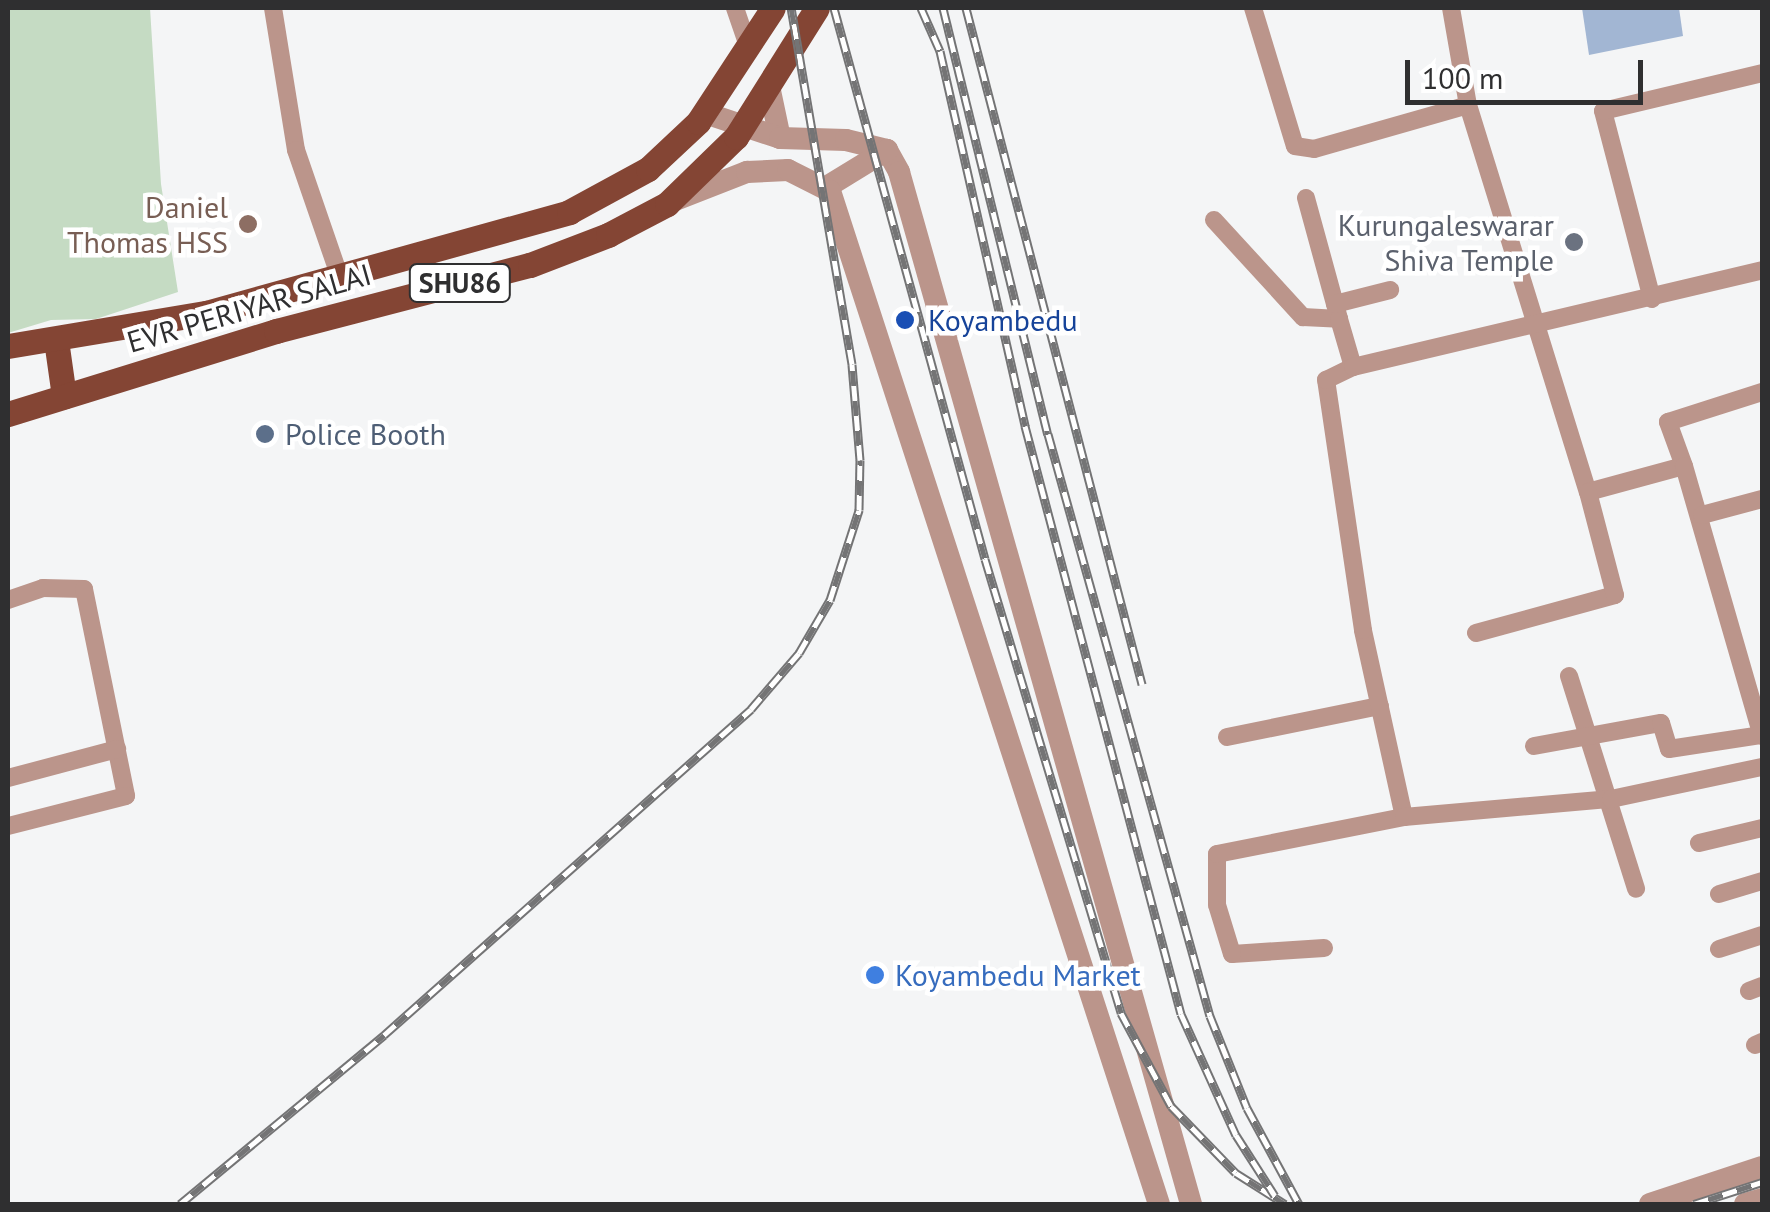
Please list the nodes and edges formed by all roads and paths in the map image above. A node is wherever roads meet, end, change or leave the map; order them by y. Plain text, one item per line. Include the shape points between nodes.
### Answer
1 (273, 8) edge
2 (735, 8) edge
3 (773, 8) edge
4 (817, 8) edge
5 (1253, 8) edge
6 (1451, 8) edge
7 (749, 49) junction
8 (1762, 73) edge
9 (769, 86) junction
10 (1468, 105) junction
11 (704, 113) junction
12 (744, 129) junction
13 (780, 138) junction
14 (886, 150) junction
15 (824, 188) junction
16 (1306, 198) dead end
17 (667, 204) junction
18 (1214, 220) dead end
19 (1762, 270) edge
20 (340, 278) junction
21 (1390, 290) dead end
22 (1652, 299) junction
23 (1338, 311) junction
24 (1540, 324) junction
25 (56, 340) junction
26 (8, 346) edge
27 (1353, 368) junction
28 (1762, 392) edge
29 (64, 396) junction
30 (8, 414) edge
31 (1684, 466) junction
32 (1588, 492) junction
33 (1762, 499) edge
34 (1702, 515) junction
35 (8, 600) edge
36 (1476, 634) dead end
37 (1569, 676) dead end
38 (1380, 706) junction
39 (1762, 736) edge
40 (1228, 737) dead end
41 (1587, 738) junction
42 (1534, 746) dead end
43 (117, 749) junction
44 (1762, 767) edge
45 (8, 778) edge
46 (1611, 799) junction
47 (1404, 817) junction
48 (8, 826) edge
49 (1762, 828) edge
50 (1699, 843) dead end
51 (1762, 881) edge
52 (1636, 889) dead end
53 (1719, 894) dead end
54 (1762, 936) edge
55 (1324, 948) dead end
56 (1719, 949) dead end
57 (1762, 1167) edge
58 (1762, 1199) edge
59 (1158, 1204) edge
60 (1190, 1204) edge
61 (1650, 1204) edge
62 (1745, 1204) edge

1 - 20 street via 296,150
2 - 7 street
3 - 7 main road, EVR PERIYAR SALAI / SHU86
4 - 9 main road, EVR PERIYAR SALAI / SHU86
5 - 10 street via 1295,146 1314,150
6 - 10 street
7 - 11 main road, EVR PERIYAR SALAI / SHU86
8 - 22 street via 1603,112
9 - 12 main road, EVR PERIYAR SALAI / SHU86
9 - 13 street
10 - 24 street
11 - 12 street
11 - 20 main road, EVR PERIYAR SALAI / SHU86 via 648,169 569,212
12 - 13 street
12 - 17 main road, EVR PERIYAR SALAI / SHU86
13 - 14 street via 846,140
14 - 15 street
14 - 60 street via 904,191
15 - 17 street via 788,170 746,172
15 - 59 street
16 - 23 street
17 - 29 main road, EVR PERIYAR SALAI / SHU86 via 569,253
18 - 23 street via 1303,317
19 - 22 street
20 - 25 main road, EVR PERIYAR SALAI / SHU86 via 206,313
21 - 23 street
22 - 24 street
23 - 27 street
24 - 27 street
24 - 32 street
25 - 26 main road, EVR PERIYAR SALAI / SHU86
25 - 29 main road
27 - 38 street via 1326,380
28 - 31 street via 1668,422
29 - 30 main road, EVR PERIYAR SALAI / SHU86
31 - 32 street
31 - 34 street
32 - 36 street via 1615,596
33 - 34 street
34 - 39 street
35 - 43 street via 43,588 84,588
37 - 41 street
38 - 40 street
38 - 47 street
39 - 41 street via 1670,749 1661,724
41 - 42 street
41 - 46 street
43 - 45 street
43 - 48 street via 126,797
44 - 46 street
46 - 47 street
46 - 52 street
47 - 55 street via 1217,854 1217,904 1232,954
49 - 50 street
51 - 53 street
54 - 56 street
57 - 61 street
58 - 62 street

